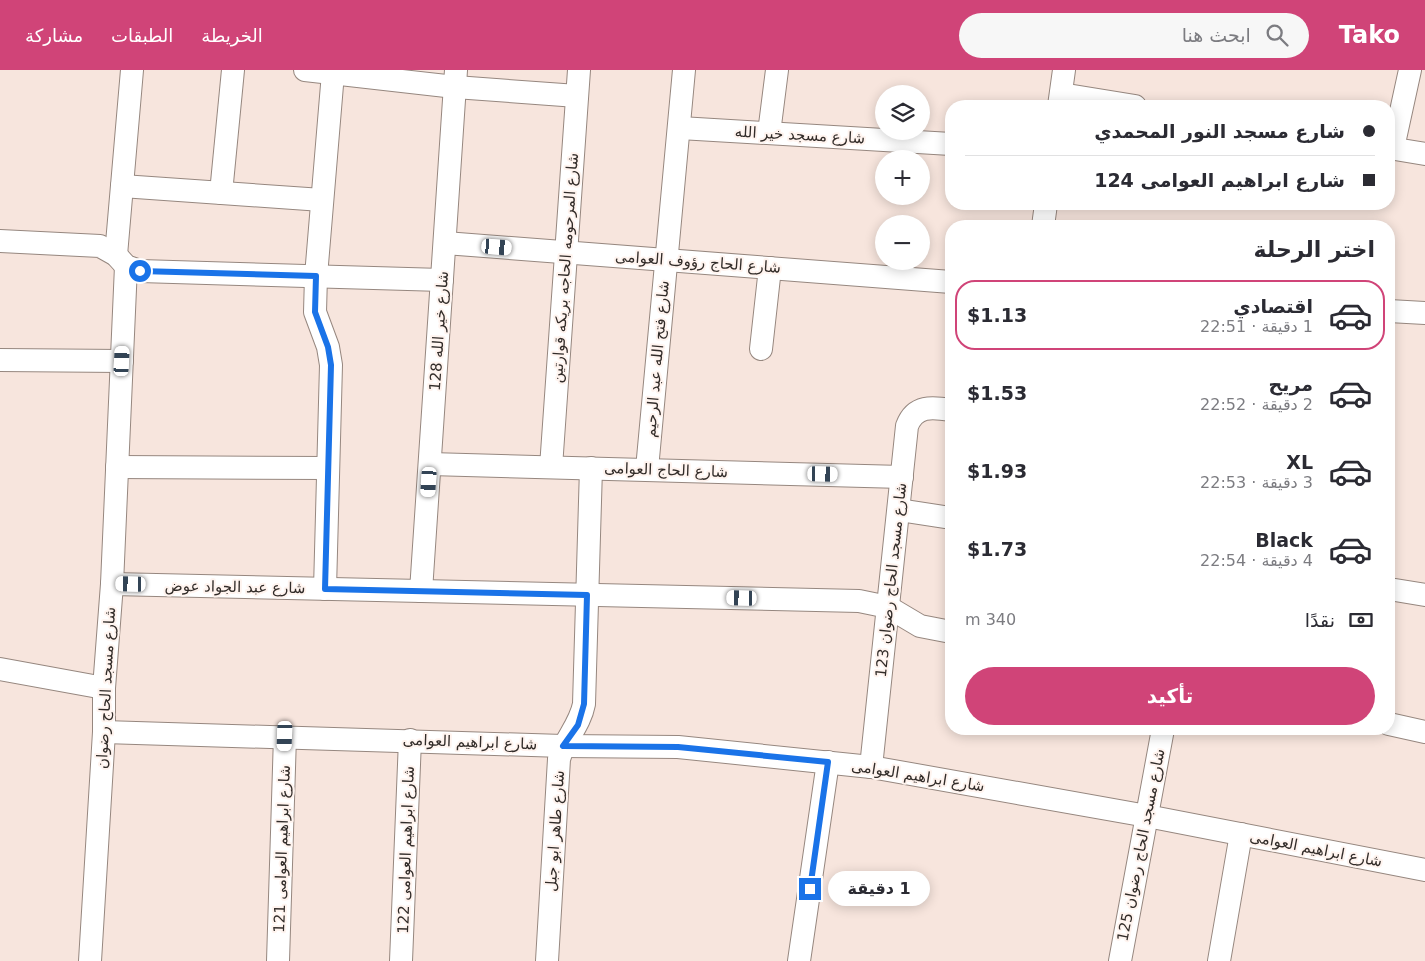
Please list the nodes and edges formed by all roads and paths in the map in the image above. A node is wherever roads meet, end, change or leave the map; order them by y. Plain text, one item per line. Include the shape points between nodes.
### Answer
1 (132, 70) edge
2 (233, 70) edge
3 (305, 70) edge
4 (579, 70) edge
5 (684, 70) edge
6 (777, 70) edge
7 (1064, 70) edge
8 (1410, 70) edge
9 (333, 73) junction
10 (456, 79) edge
11 (577, 96) junction
12 (1060, 100) edge
13 (680, 128) junction
14 (1395, 132) edge
15 (769, 133) junction
16 (945, 144) edge
17 (1395, 149) edge
18 (1425, 154) edge
19 (122, 186) junction
20 (222, 192) junction
21 (322, 200) junction
22 (0, 241) edge
23 (444, 243) junction
24 (566, 252) junction
25 (121, 260) junction
26 (667, 260) junction
27 (770, 268) junction
28 (316, 276) junction
29 (442, 280) junction
30 (945, 282) edge
31 (1395, 311) edge
32 (1425, 313) edge
33 (761, 349) dead end
34 (0, 360) edge
35 (122, 361) junction
36 (941, 409) edge
37 (430, 464) junction
38 (117, 467) junction
39 (551, 467) junction
40 (328, 468) junction
41 (591, 468) junction
42 (647, 470) junction
43 (902, 477) junction
44 (898, 510) junction
45 (945, 517) edge
46 (112, 584) junction
47 (325, 589) junction
48 (1395, 590) edge
49 (421, 591) junction
50 (587, 595) junction
51 (1425, 596) edge
52 (888, 607) junction
53 (945, 631) edge
54 (0, 670) edge
55 (104, 688) junction
56 (1395, 725) edge
57 (104, 732) junction
58 (1425, 732) edge
59 (1162, 735) edge
60 (285, 736) junction
61 (410, 740) junction
62 (563, 746) junction
63 (828, 762) junction
64 (871, 766) junction
65 (1147, 816) junction
66 (1241, 834) junction
67 (1425, 870) edge
68 (90, 961) edge
69 (278, 961) edge
70 (401, 961) edge
71 (547, 961) edge
72 (799, 961) edge
73 (1120, 961) edge
74 (1219, 961) edge

1 - 19 street, شارع مسجد الحاج رضوان
2 - 20 street
3 - 9 street
4 - 11 street, شارع المرحومه الحاجه بريكه قوارتين
5 - 13 street, شارع فتح الله عبد الرحيم
6 - 15 street
7 - 12 street
8 - 14 street
9 - 10 street
9 - 21 street
10 - 11 street
10 - 23 street, شارع خير الله 128
11 - 24 street, شارع المرحومه الحاجه بريكه قوارتين
13 - 15 street, شارع مسجد خير الله
13 - 26 street, شارع فتح الله عبد الرحيم
15 - 16 street, شارع مسجد خير الله
17 - 18 street
19 - 20 street
19 - 25 street, شارع مسجد الحاج رضوان
20 - 21 street
21 - 28 street
22 - 25 street via 100,246
23 - 24 street, شارع الحاج رؤوف العوامى
23 - 29 street, شارع خير الله 128
24 - 26 street, شارع الحاج رؤوف العوامى
24 - 39 street, شارع المرحومه الحاجه بريكه قوارتين
25 - 28 street via 140,271
25 - 35 street, شارع مسجد الحاج رضوان
26 - 27 street, شارع الحاج رؤوف العوامى
26 - 42 street, شارع فتح الله عبد الرحيم
27 - 30 street, شارع الحاج رؤوف العوامى
27 - 33 street
28 - 29 street
28 - 40 street via 315,312 331,365
29 - 37 street, شارع خير الله 128
31 - 32 street
34 - 35 street
35 - 38 street, شارع مسجد الحاج رضوان
36 - 43 street, شارع مسجد الحاج رضوان 123 via 919,411 909,420
37 - 39 street, شارع الحاج العوامى
37 - 49 street, شارع خير الله 128
38 - 40 street
38 - 46 street, شارع مسجد الحاج رضوان
39 - 41 street, شارع الحاج العوامى
40 - 47 street
41 - 42 street, شارع الحاج العوامى
41 - 50 street, شارع طاهر ابو جبل
42 - 43 street, شارع الحاج العوامى
43 - 44 street, شارع مسجد الحاج رضوان 123
44 - 45 street
44 - 52 street, شارع مسجد الحاج رضوان 123
46 - 47 street, شارع عبد الجواد عوض
46 - 55 street, شارع مسجد الحاج رضوان
47 - 49 street, شارع عبد الجواد عوض
48 - 51 street
49 - 50 street, شارع عبد الجواد عوض
50 - 52 street, شارع عبد الجواد عوض via 859,601
50 - 62 street, شارع طاهر ابو جبل via 584,704 578,725
52 - 53 street, شارع عبد الجواد عوض via 920,626
52 - 64 street, شارع مسجد الحاج رضوان 123
54 - 55 street
55 - 57 street, شارع مسجد الحاج رضوان
56 - 58 street
57 - 60 street, شارع ابراهيم العوامى
57 - 68 street, شارع مسجد الحاج رضوان
59 - 65 street, شارع مسجد الحاج رضوان 125
60 - 61 street, شارع ابراهيم العوامى
60 - 69 street, شارع ابراهيم العوامى 121
61 - 62 street, شارع ابراهيم العوامى
61 - 70 street, شارع ابراهيم العوامى 122
62 - 63 street, شارع ابراهيم العوامى via 678,747
62 - 71 street, شارع طاهر ابو جبل via 559,759
63 - 64 street, شارع ابراهيم العوامى
63 - 72 street
64 - 65 street, شارع ابراهيم العوامى
65 - 66 street, شارع ابراهيم العوامى
65 - 73 street, شارع مسجد الحاج رضوان 125
66 - 67 street, شارع ابراهيم العوامى
66 - 74 street

